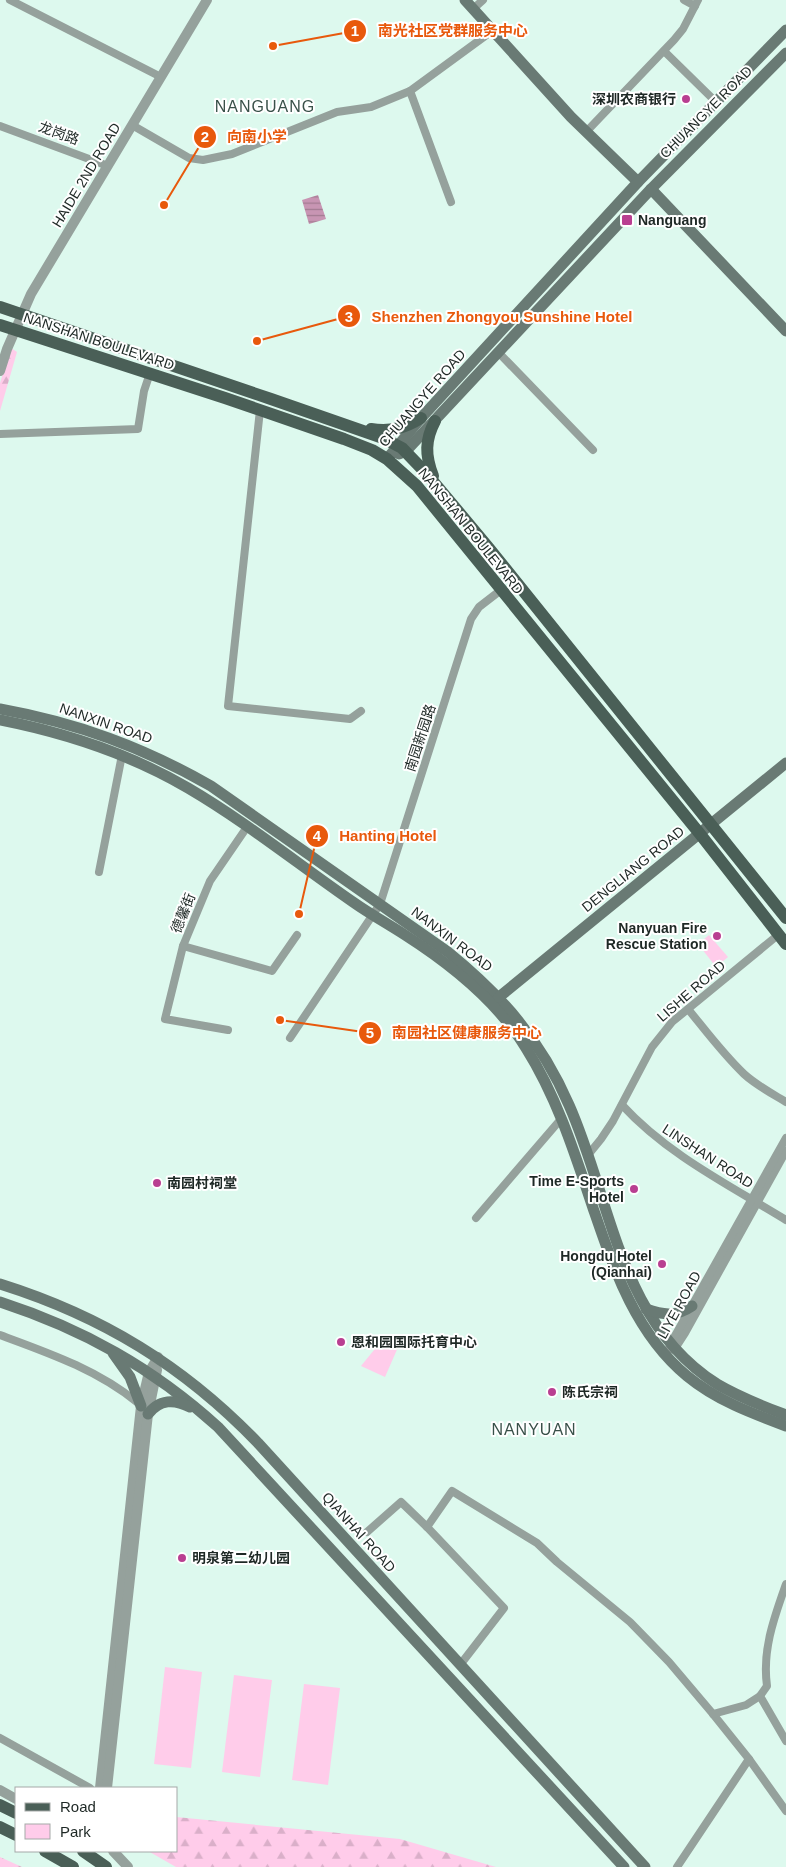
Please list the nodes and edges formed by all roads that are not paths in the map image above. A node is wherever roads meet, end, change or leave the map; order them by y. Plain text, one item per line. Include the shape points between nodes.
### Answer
1 (10, 0) edge
2 (207, 0) edge
3 (465, 0) edge
4 (483, 0) edge
5 (684, 0) edge
6 (696, 3) edge
7 (473, 9) junction
8 (786, 30) edge
9 (492, 31) junction
10 (664, 51) junction
11 (786, 53) edge
12 (161, 77) junction
13 (410, 91) junction
14 (716, 102) junction
15 (132, 125) junction
16 (0, 126) edge
17 (586, 132) junction
18 (108, 166) junction
19 (638, 182) junction
20 (651, 189) junction
21 (451, 202) dead end
22 (0, 307) edge
23 (22, 314) junction
24 (0, 326) edge
25 (15, 330) junction
26 (786, 331) edge
27 (498, 352) junction
28 (0, 371) edge
29 (150, 373) junction
30 (260, 410) junction
31 (421, 418) junction
32 (435, 421) junction
33 (347, 425) junction
34 (0, 434) edge
35 (402, 448) junction
36 (594, 450) dead end
37 (387, 459) junction
38 (437, 485) junction
39 (501, 590) junction
40 (0, 709) edge
41 (361, 711) dead end
42 (0, 720) edge
43 (122, 755) junction
44 (786, 763) edge
45 (710, 825) junction
46 (246, 827) junction
47 (700, 834) junction
48 (99, 872) dead end
49 (380, 904) junction
50 (373, 915) junction
51 (786, 918) edge
52 (297, 935) dead end
53 (782, 940) edge
54 (183, 946) junction
55 (499, 997) junction
56 (688, 1009) junction
57 (228, 1030) dead end
58 (290, 1038) dead end
59 (786, 1102) edge
60 (622, 1105) junction
61 (561, 1119) junction
62 (786, 1138) edge
63 (786, 1151) edge
64 (588, 1155) junction
65 (755, 1201) junction
66 (476, 1218) dead end
67 (786, 1220) edge
68 (617, 1262) junction
69 (0, 1284) edge
70 (0, 1302) edge
71 (692, 1306) junction
72 (646, 1309) junction
73 (0, 1335) edge
74 (106, 1346) junction
75 (671, 1349) junction
76 (158, 1357) junction
77 (153, 1374) junction
78 (144, 1410) junction
79 (202, 1412) junction
80 (786, 1415) edge
81 (786, 1426) edge
82 (427, 1527) junction
83 (367, 1532) dead end
84 (786, 1584) edge
85 (460, 1665) junction
86 (760, 1696) junction
87 (713, 1714) junction
88 (0, 1738) edge
89 (786, 1741) edge
90 (749, 1759) junction
91 (88, 1787) edge
92 (100, 1787) edge
93 (107, 1787) edge
94 (0, 1790) edge
95 (15, 1798) edge
96 (0, 1805) edge
97 (786, 1811) edge
98 (15, 1812) edge
99 (0, 1827) edge
100 (15, 1834) edge
101 (47, 1852) edge
102 (84, 1852) edge
103 (114, 1852) edge
104 (73, 1867) edge
105 (106, 1867) edge
106 (128, 1867) edge
107 (624, 1867) edge
108 (645, 1867) edge
109 (677, 1867) edge

1 - 12 street
2 - 12 street, HAIDE 2ND ROAD
3 - 7 main road
4 - 7 street
5 - 6 street
6 - 10 street via 683,29
7 - 9 main road
8 - 14 main road, CHUANGYE ROAD
9 - 13 street
9 - 17 main road
10 - 14 street
10 - 17 street
11 - 20 main road, CHUANGYE ROAD
12 - 15 street, HAIDE 2ND ROAD
13 - 15 street via 371,107 337,112 246,150 203,160 185,156
13 - 21 street
14 - 19 main road, CHUANGYE ROAD
15 - 18 street, HAIDE 2ND ROAD
16 - 18 street, 龙岗路
17 - 19 main road
18 - 23 street, HAIDE 2ND ROAD
19 - 31 main road, CHUANGYE ROAD
20 - 26 main road
20 - 27 main road, CHUANGYE ROAD
22 - 23 main road, NANSHAN BOULEVARD
23 - 25 street, HAIDE 2ND ROAD
23 - 33 main road, NANSHAN BOULEVARD
24 - 25 main road, NANSHAN BOULEVARD
25 - 28 street, HAIDE 2ND ROAD
25 - 29 main road, NANSHAN BOULEVARD
27 - 32 main road, CHUANGYE ROAD
27 - 36 street
29 - 30 main road, NANSHAN BOULEVARD
29 - 34 street via 138,430
30 - 37 main road, NANSHAN BOULEVARD via 362,446
30 - 41 street via 228,706 350,719
31 - 33 main road via 392,430
31 - 35 main road, CHUANGYE ROAD
32 - 35 main road, CHUANGYE ROAD
32 - 38 main road via 426,452
33 - 35 main road, NANSHAN BOULEVARD
35 - 37 main road, CHUANGYE ROAD
35 - 38 main road, NANSHAN BOULEVARD
37 - 39 main road, NANSHAN BOULEVARD via 416,486
38 - 45 main road, NANSHAN BOULEVARD
39 - 47 main road, NANSHAN BOULEVARD
39 - 49 street, 南园新园路 via 479,607 471,619
40 - 49 main road, NANXIN ROAD via 80,727 177,767 211,786
42 - 43 main road, NANXIN ROAD via 59,734
43 - 46 main road, NANXIN ROAD via 188,788
43 - 48 street
44 - 45 main road, DENGLIANG ROAD
45 - 47 main road, DENGLIANG ROAD
45 - 51 main road, NANSHAN BOULEVARD
46 - 50 main road, NANXIN ROAD
46 - 54 street, 德馨街 via 210,881
47 - 53 main road, NANSHAN BOULEVARD
47 - 55 main road, DENGLIANG ROAD
49 - 50 street, 南园新园路
49 - 55 main road, NANXIN ROAD via 448,952
50 - 58 street, 南园新园路
50 - 61 main road, NANXIN ROAD via 440,959 499,1012 527,1049
52 - 54 street via 272,972
53 - 56 street, LISHE ROAD
54 - 57 street, 德馨街 via 165,1019
55 - 64 main road, NANXIN ROAD via 552,1071
56 - 59 street via 744,1074
56 - 60 street, LISHE ROAD via 672,1022 652,1047
60 - 64 street, LISHE ROAD
60 - 65 street, LINSHAN ROAD via 672,1150
61 - 66 street
61 - 68 main road, NANXIN ROAD
62 - 65 street, LIYE ROAD
63 - 65 street, LIYE ROAD
64 - 68 main road, NANXIN ROAD
65 - 67 street, LINSHAN ROAD
65 - 71 street, LIYE ROAD
65 - 75 street, LIYE ROAD
68 - 72 main road, NANXIN ROAD
68 - 75 main road, NANXIN ROAD via 637,1316
69 - 76 main road, QIANHAI ROAD via 66,1308
70 - 74 main road via 62,1325
71 - 72 main road via 672,1315
71 - 75 street, LIYE ROAD
72 - 75 main road, NANXIN ROAD
73 - 78 street via 84,1368 122,1390
74 - 77 main road
74 - 78 main road via 130,1376
75 - 80 main road, NANXIN ROAD via 716,1383
75 - 81 main road, NANXIN ROAD via 687,1376 714,1395
76 - 77 street
76 - 85 main road, QIANHAI ROAD via 240,1423
77 - 78 street
77 - 79 main road
78 - 79 main road via 171,1401
78 - 92 street
78 - 93 street
79 - 107 main road via 244,1452
82 - 83 street via 401,1502
82 - 85 street via 504,1608
82 - 87 street via 452,1492 537,1543 630,1622
84 - 86 street via 771,1628 766,1655 767,1686
85 - 108 main road, QIANHAI ROAD
86 - 87 street via 746,1705
86 - 89 street
87 - 90 street
88 - 91 street
90 - 97 street
90 - 109 street
94 - 95 street
96 - 98 main road
99 - 100 main road
101 - 104 main road
102 - 105 main road
103 - 106 street

